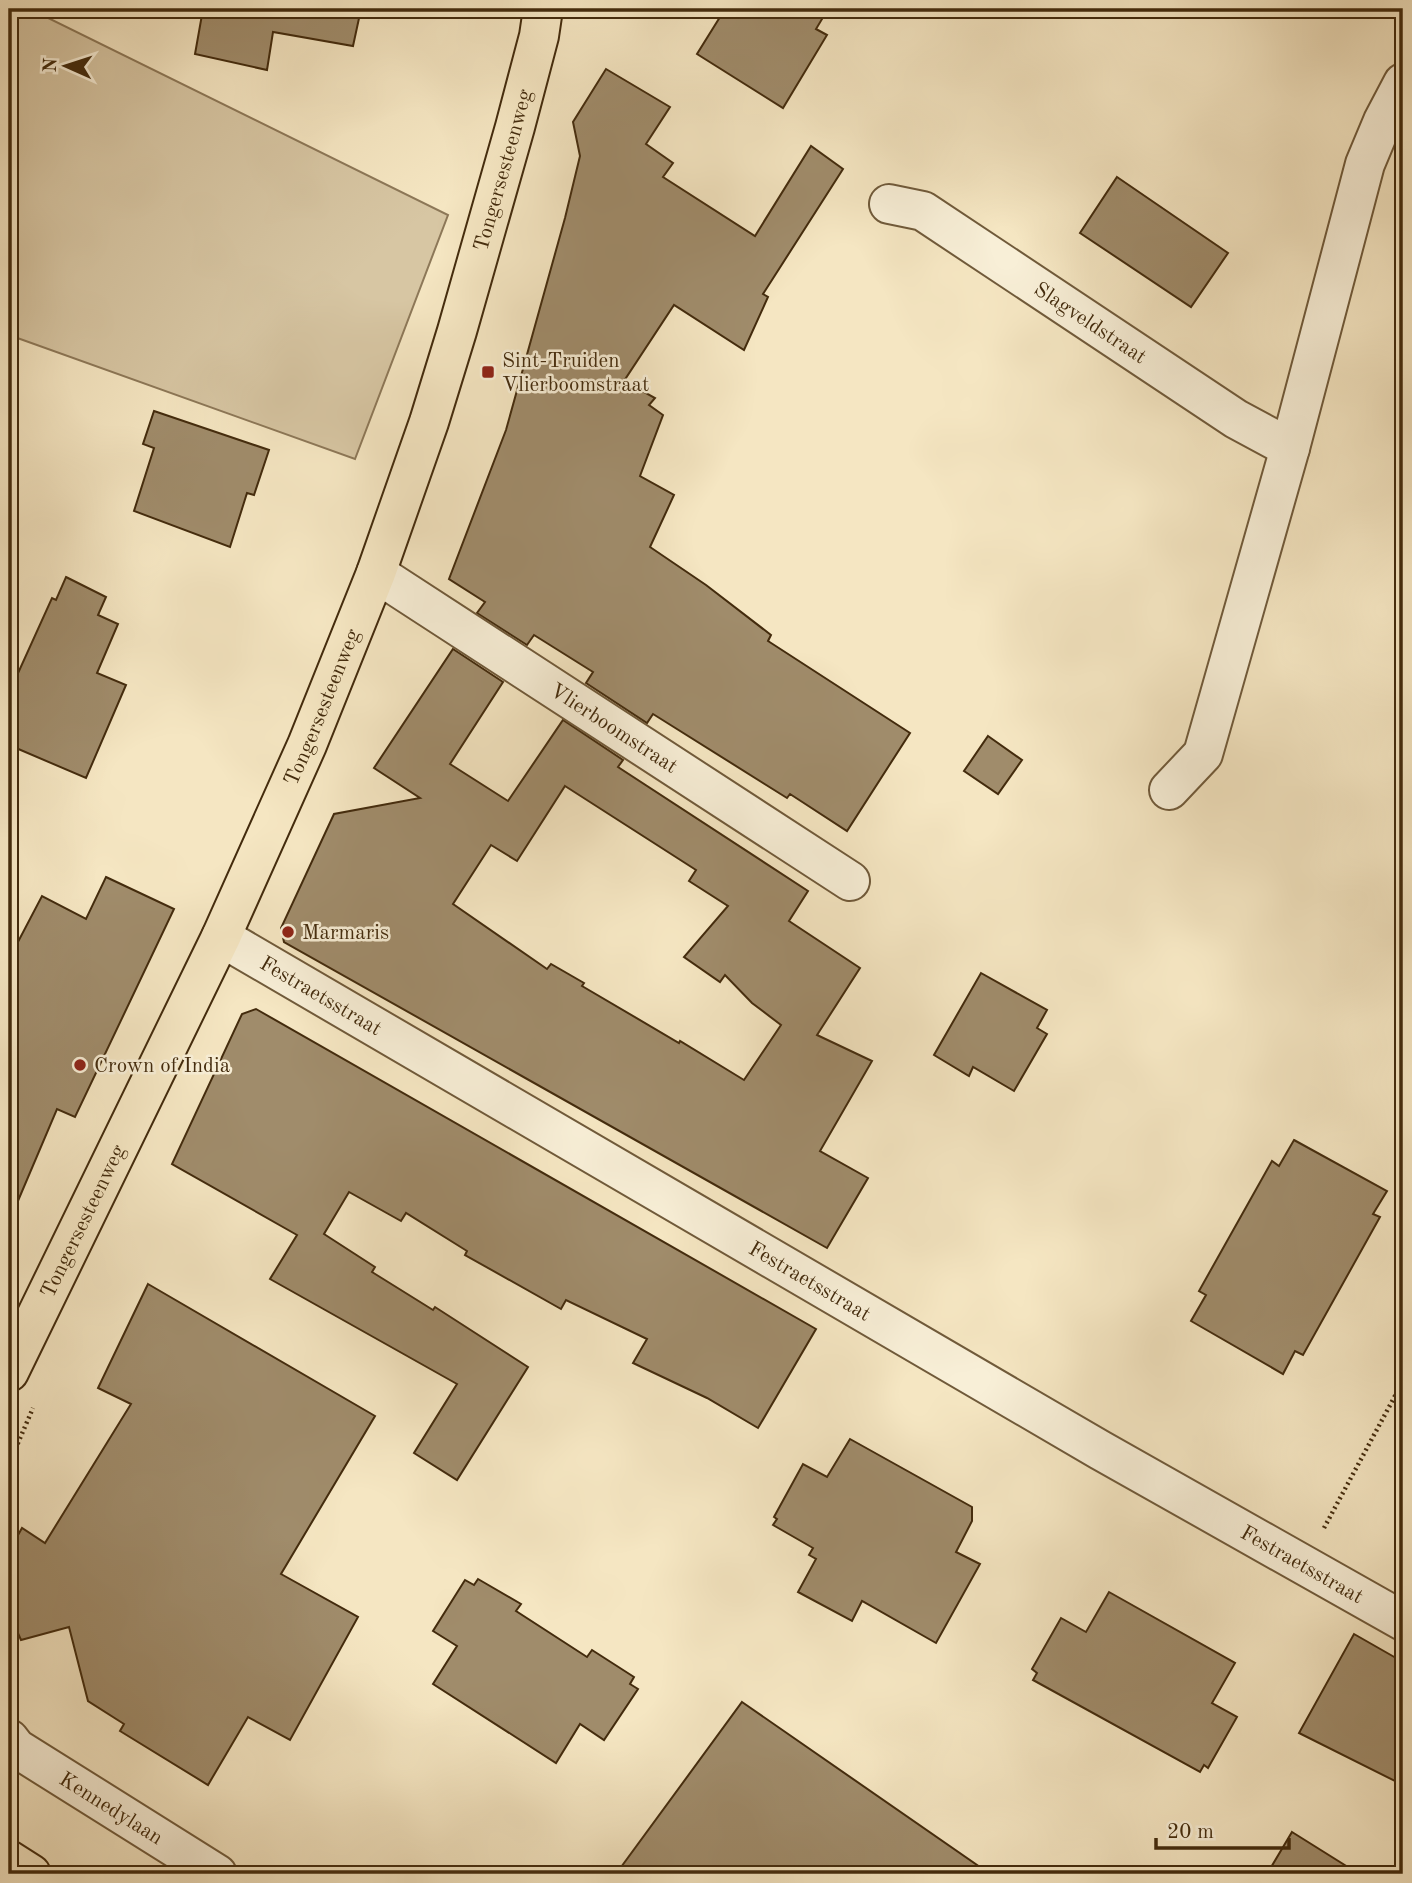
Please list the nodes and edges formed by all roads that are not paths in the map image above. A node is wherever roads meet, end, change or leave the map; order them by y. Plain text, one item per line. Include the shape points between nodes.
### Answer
1 (543, 9) edge
2 (1403, 83) edge
3 (889, 204) dead end
4 (1290, 448) junction
5 (376, 573) junction
6 (1169, 790) dead end
7 (850, 881) dead end
8 (221, 937) junction
9 (9, 1372) edge
10 (1403, 1621) edge
11 (9, 1740) edge
12 (9, 1860) edge
13 (31, 1874) edge
14 (217, 1874) edge

1 - 5 main road, Tongersesteenweg via 516,127 457,331
2 - 4 street via 1365,164
3 - 4 street, Slagveldstraat via 923,211 1236,419
4 - 6 street via 1203,754
5 - 7 street, Vlierboomstraat
5 - 8 main road, Tongersesteenweg via 307,745
8 - 9 main road, Tongersesteenweg
8 - 10 street, Festraetsstraat via 1088,1443
11 - 14 street, Kennedylaan
12 - 13 main road

